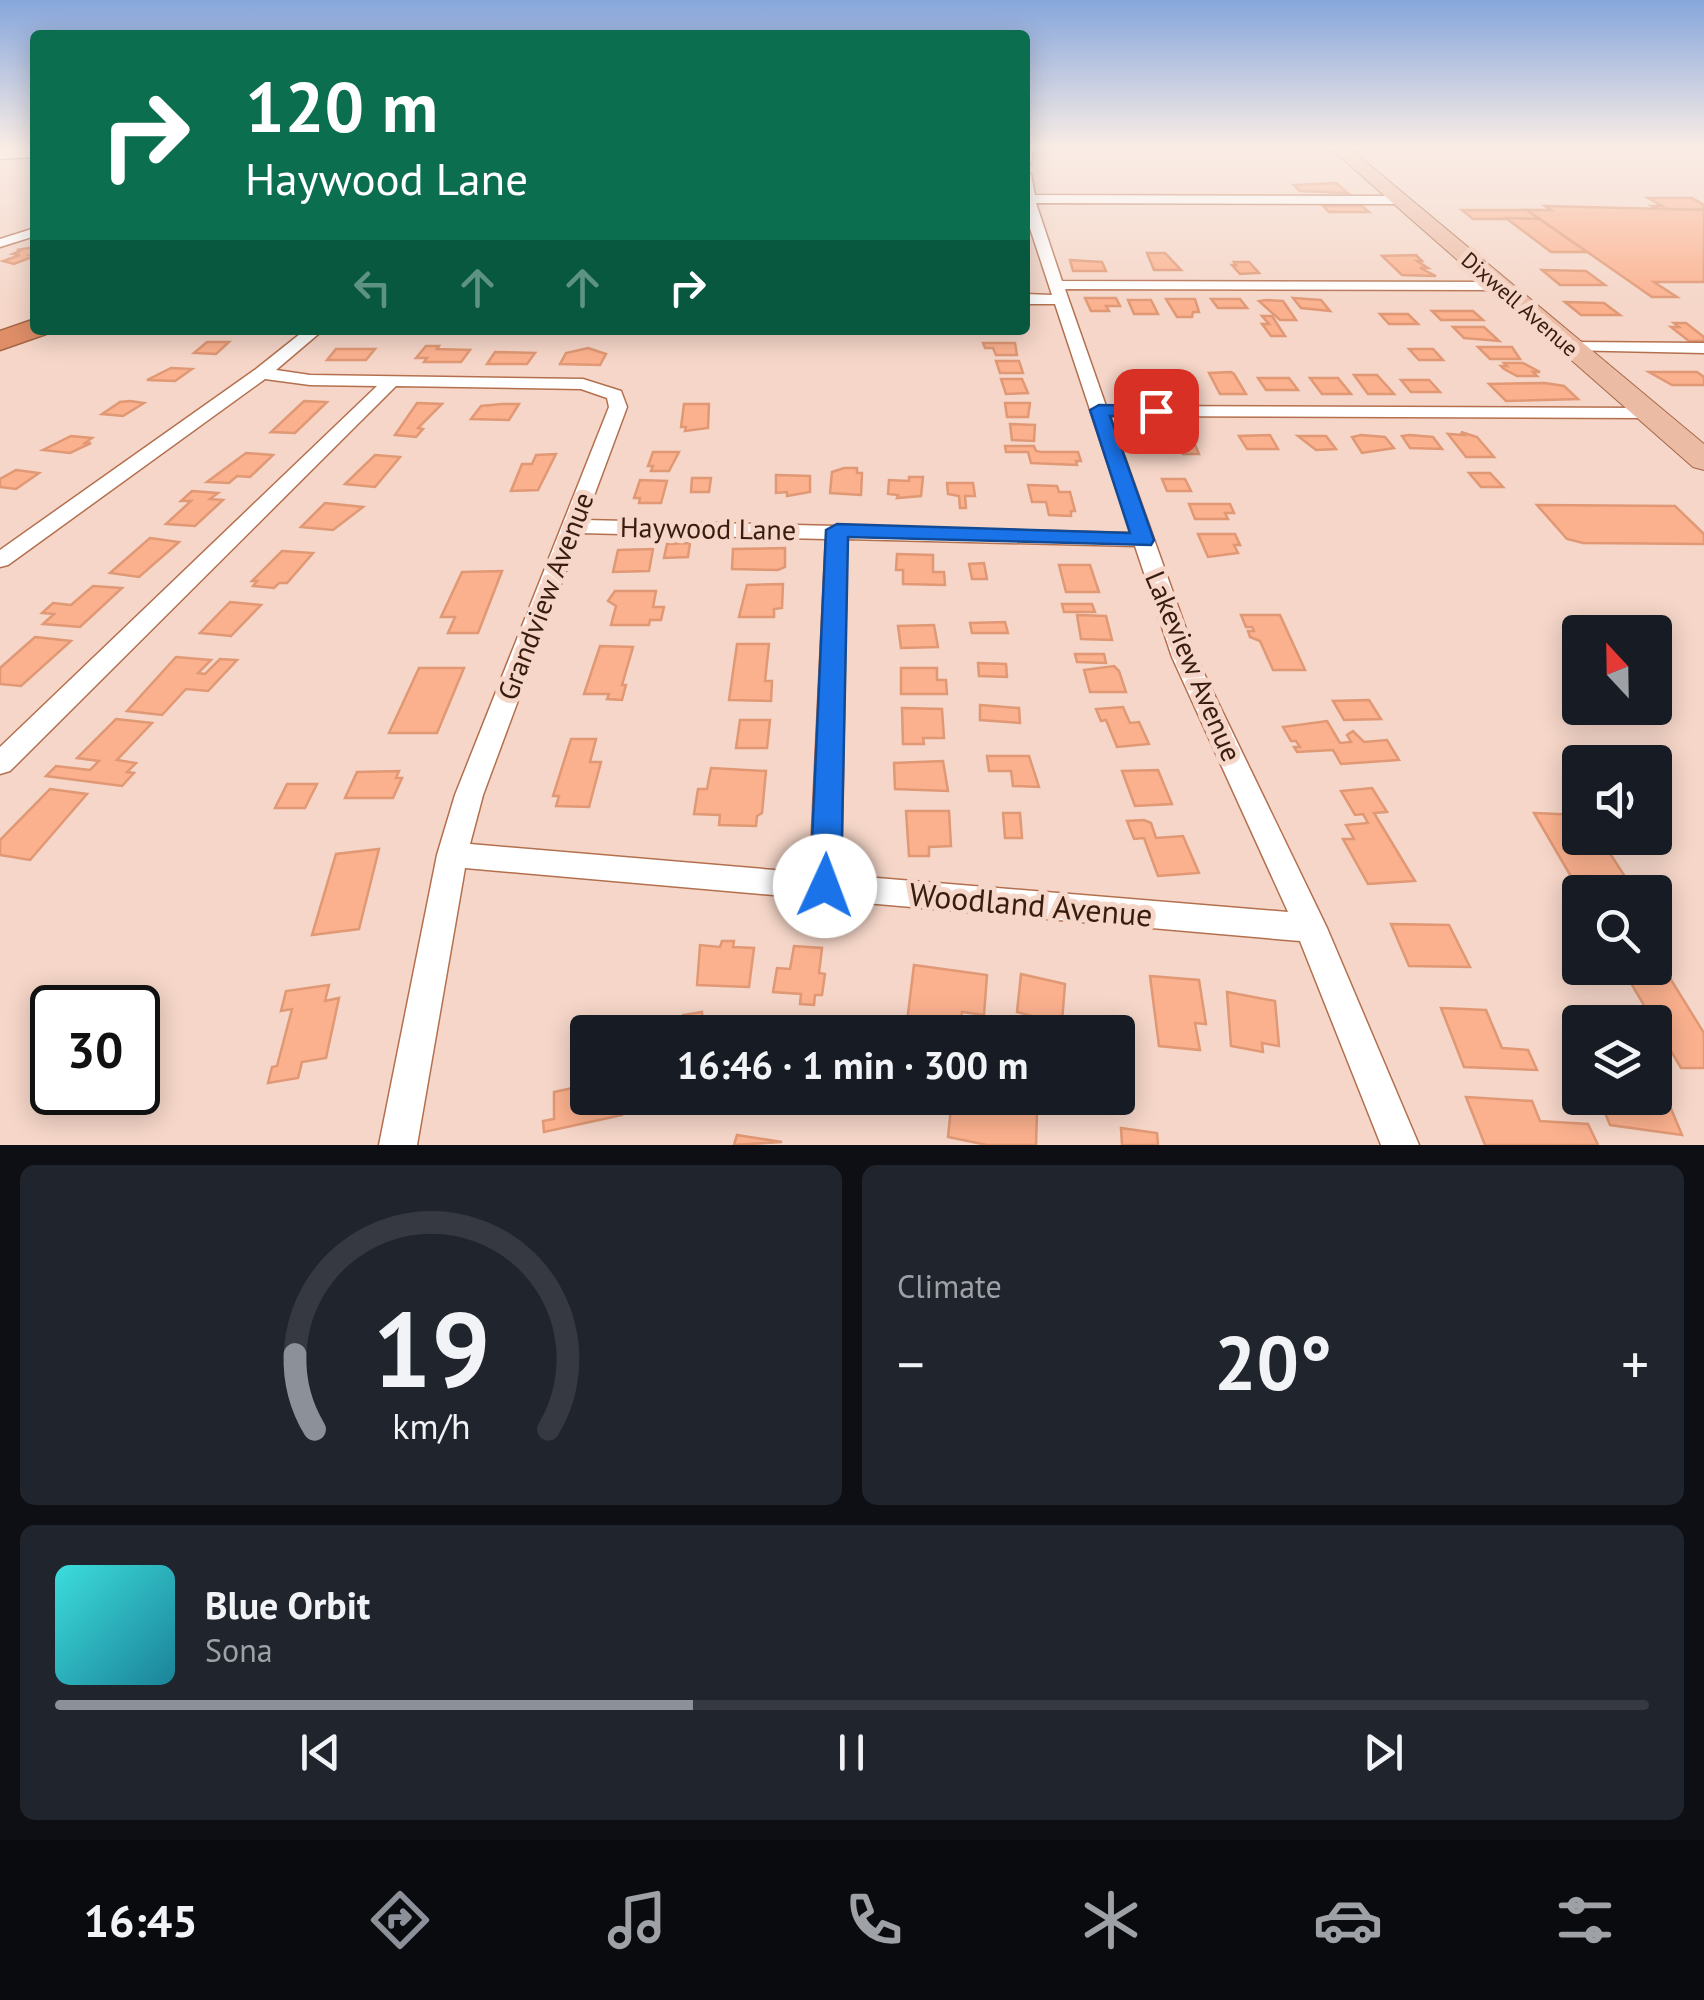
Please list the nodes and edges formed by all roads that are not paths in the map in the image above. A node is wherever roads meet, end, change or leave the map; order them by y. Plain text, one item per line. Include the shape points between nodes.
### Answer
1 (1031, 200) edge
2 (1398, 200) edge
3 (30, 233) edge
4 (0, 242) edge
5 (1500, 286) junction
6 (1058, 292) junction
7 (1030, 298) edge
8 (30, 316) edge
9 (0, 327) edge
10 (30, 330) edge
11 (310, 335) edge
12 (0, 341) edge
13 (1570, 347) junction
14 (1704, 348) edge
15 (262, 373) junction
16 (392, 382) junction
17 (1099, 410) junction
18 (1648, 413) junction
19 (1704, 460) edge
20 (572, 526) junction
21 (837, 530) junction
22 (1143, 540) junction
23 (0, 560) edge
24 (0, 764) edge
25 (452, 856) junction
26 (825, 886) junction
27 (1310, 928) junction
28 (398, 1145) edge
29 (1400, 1145) edge

1 - 6 street, Lakeview Avenue
2 - 5 main road, Dixwell Avenue
3 - 4 street
5 - 6 street
5 - 13 main road, Dixwell Avenue
6 - 7 street
6 - 17 street, Lakeview Avenue
8 - 9 highway
10 - 12 highway
11 - 15 street
13 - 14 street
13 - 18 main road, Dixwell Avenue
15 - 16 street, Grandview Avenue
15 - 23 street
16 - 20 street, Grandview Avenue via 583,384 614,395 618,407
16 - 24 street
17 - 18 street
17 - 22 street, Lakeview Avenue
18 - 19 main road, Dixwell Avenue
20 - 21 street, Haywood Lane
20 - 25 street, Grandview Avenue
21 - 22 street, Haywood Lane
21 - 26 street
22 - 27 street, Lakeview Avenue via 1184,657
25 - 26 street, Woodland Avenue
25 - 28 street, Grandview Avenue
26 - 27 street, Woodland Avenue
27 - 29 street, Lakeview Avenue

